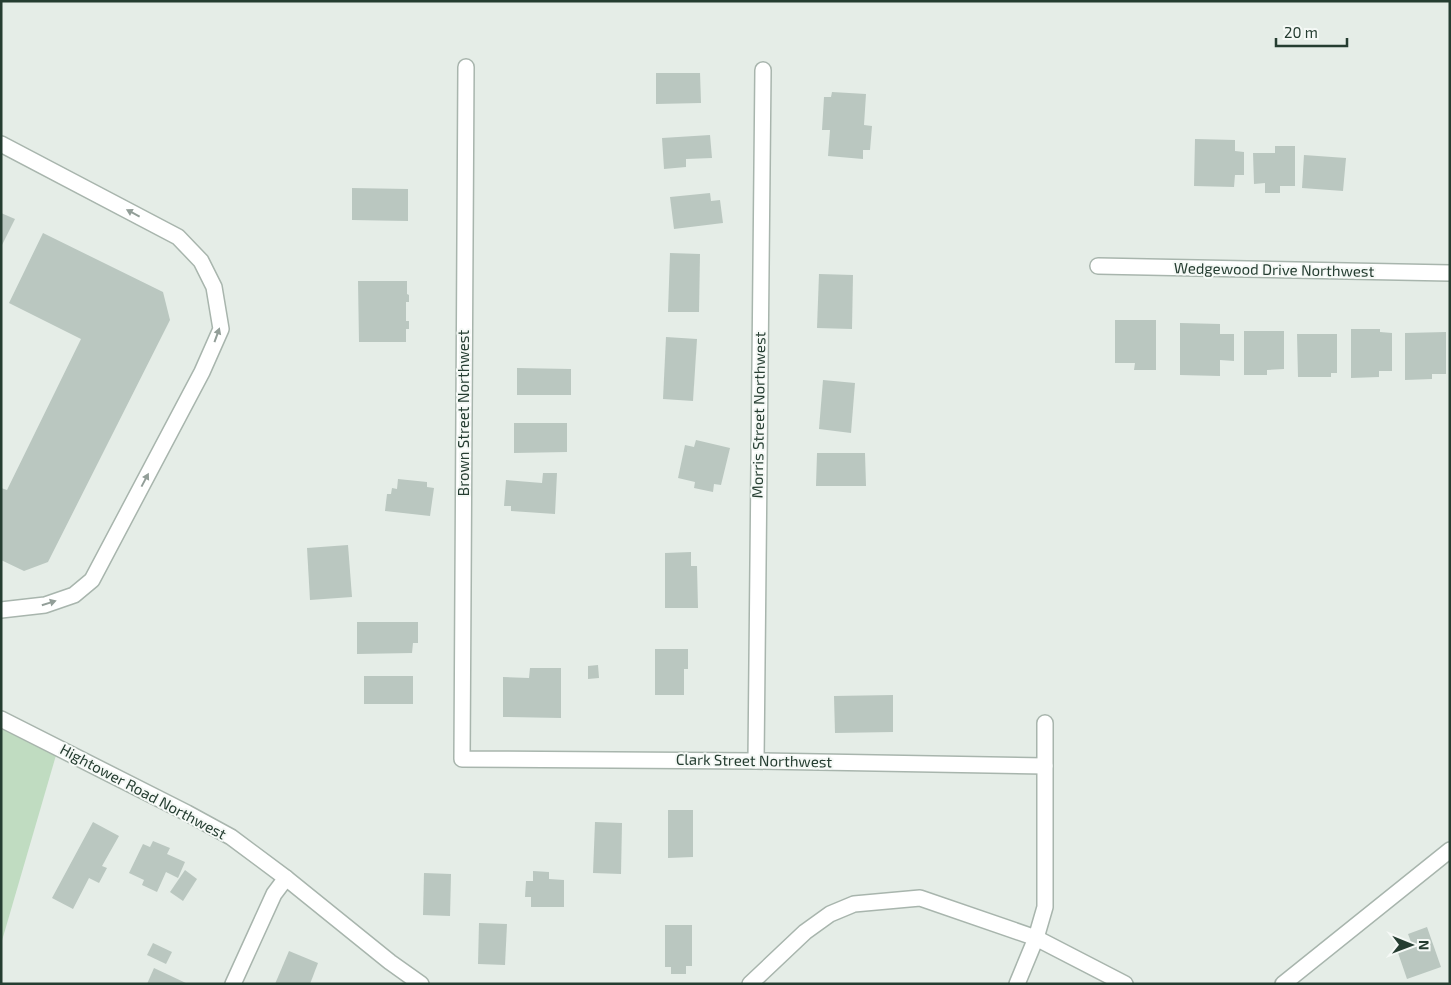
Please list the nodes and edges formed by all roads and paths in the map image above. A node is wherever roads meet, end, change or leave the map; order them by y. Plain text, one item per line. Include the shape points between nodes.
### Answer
1 (466, 67) dead end
2 (763, 70) dead end
3 (1, 144) edge
4 (1098, 266) dead end
5 (1450, 273) edge
6 (1, 610) edge
7 (1, 719) edge
8 (1045, 723) dead end
9 (462, 759) joint
10 (756, 761) junction
11 (1045, 766) junction
12 (1450, 850) edge
13 (286, 878) junction
14 (1036, 938) junction
15 (233, 984) edge
16 (420, 984) edge
17 (750, 984) edge
18 (1017, 984) edge
19 (1126, 984) edge
20 (1283, 984) edge

1 - 9 street, Brown Street Northwest
2 - 10 street, Morris Street Northwest
6 -> 3 street via 45,605 74,595 92,580 202,372 221,329 214,287 201,261 178,238
4 - 5 street, Wedgewood Drive Northwest
7 - 13 street, Hightower Road Northwest via 187,813 230,838
8 - 11 street
9 - 10 street, Clark Street Northwest
10 - 11 street, Clark Street Northwest
11 - 14 street via 1045,907
12 - 20 street
13 - 15 street via 274,894
13 - 16 street, Hightower Road Northwest
14 - 17 street via 920,898 854,904 830,914 805,932
14 - 18 street
14 - 19 street

